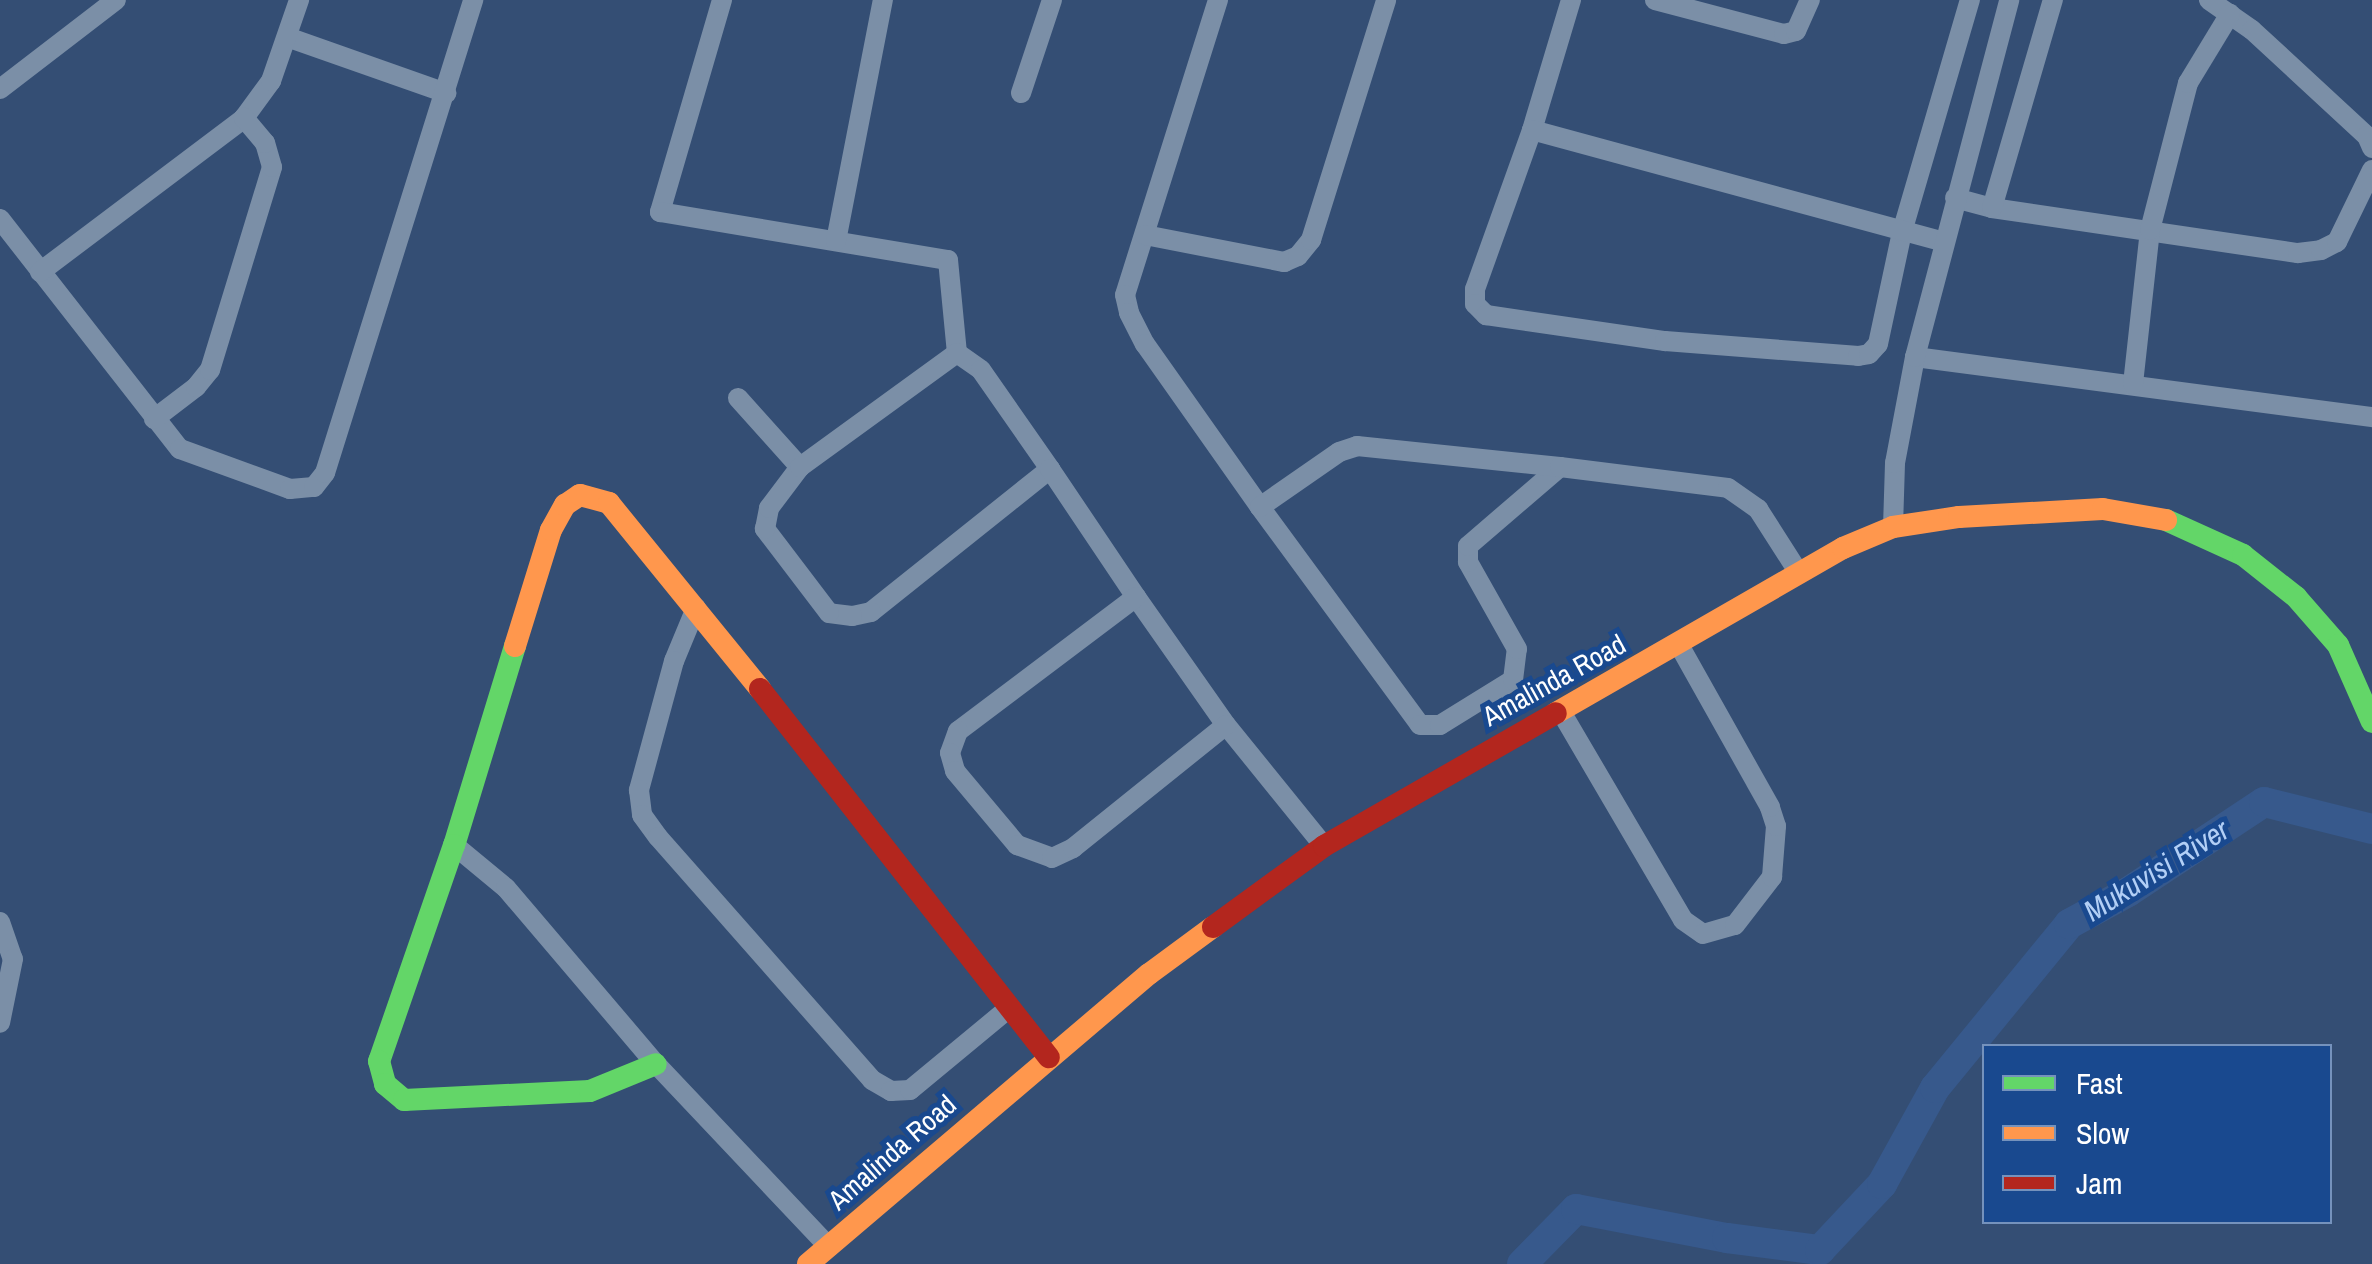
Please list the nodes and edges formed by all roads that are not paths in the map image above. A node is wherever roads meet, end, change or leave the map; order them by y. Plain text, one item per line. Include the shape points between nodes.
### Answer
1 (116, 0) edge
2 (299, 0) edge
3 (473, 0) edge
4 (722, 0) edge
5 (884, 0) edge
6 (1052, 0) edge
7 (1218, 0) edge
8 (1386, 0) edge
9 (1571, 0) edge
10 (1655, 0) edge
11 (1810, 0) edge
12 (1970, 0) edge
13 (2009, 0) edge
14 (2054, 0) edge
15 (2209, 0) edge
16 (2230, 14) junction
17 (287, 37) junction
18 (0, 90) edge
19 (446, 93) junction
20 (1021, 93) dead end
21 (244, 118) junction
22 (1532, 130) junction
23 (2372, 148) edge
24 (2371, 178) edge
25 (1956, 198) junction
26 (1992, 208) junction
27 (0, 219) edge
28 (2150, 230) junction
29 (1902, 232) junction
30 (1145, 234) junction
31 (836, 241) junction
32 (1944, 242) junction
33 (40, 272) junction
34 (957, 353) junction
35 (1915, 357) junction
36 (2133, 384) junction
37 (738, 398) dead end
38 (2372, 417) edge
39 (154, 419) junction
40 (800, 467) junction
41 (1560, 468) junction
42 (1050, 469) junction
43 (1260, 507) junction
44 (1894, 527) junction
45 (1798, 573) junction
46 (1136, 597) junction
47 (696, 608) junction
48 (1679, 645) junction
49 (1560, 710) junction
50 (2372, 722) edge
51 (1226, 725) junction
52 (454, 846) junction
53 (1324, 846) junction
54 (0, 922) edge
55 (1008, 1010) junction
56 (0, 1024) edge
57 (1049, 1058) junction
58 (656, 1064) junction
59 (829, 1247) junction
60 (808, 1264) edge

1 - 18 street
2 - 17 street
3 - 19 street
4 - 31 street via 660,212
5 - 31 street
6 - 20 street
7 - 30 street
8 - 30 street via 1311,240 1298,256 1284,262
9 - 22 street
10 - 11 street via 1784,34 1796,31
12 - 29 street
13 - 25 street
14 - 26 street
15 - 16 street
16 - 23 street via 2367,136
16 - 28 street via 2188,83
17 - 19 street
17 - 21 street via 271,80
19 - 39 street via 322,481 290,489 202,460 180,448
21 - 33 street
21 - 39 street via 265,143 272,167 210,370
22 - 29 street
22 - 29 street via 1475,289 1475,304 1486,316 1665,341 1870,354 1878,344
24 - 28 street via 2337,242 2321,250 2298,253
25 - 26 street
25 - 32 street
26 - 28 street
27 - 33 street
28 - 36 street
29 - 32 street
30 - 43 street via 1126,296 1129,313
31 - 34 street via 948,260
32 - 35 street
33 - 39 street
34 - 40 street
34 - 42 street via 981,370
35 - 36 street
35 - 44 street via 1895,463
36 - 38 street
37 - 40 street
40 - 42 street via 768,508 765,529 829,612 852,616 871,612
41 - 43 street via 1357,446
41 - 43 street via 1468,546 1468,562 1517,649 1516,673 1509,685 1432,727 1410,716
41 - 45 street via 1728,488 1758,509
42 - 46 street
44 - 45 street, Amalinda Road
44 - 50 street, Amalinda Road via 2104,509 2168,520 2243,555 2296,597 2338,645
45 - 48 street, Amalinda Road
46 - 51 street
46 - 51 street via 958,731 950,753 955,771 1017,846 1052,858
47 - 52 street via 609,503 580,495 566,505 546,549
47 - 55 street
47 - 55 street via 674,661 639,790 642,815 658,836 872,1080 891,1091 910,1090
48 - 49 street, Amalinda Road
48 - 49 street via 1776,826 1772,876 1735,924 1702,934 1683,920
49 - 53 street, Amalinda Road
51 - 53 street
52 - 58 street via 506,888
52 - 58 street via 378,1061 385,1084 404,1100 590,1090
53 - 57 street, Amalinda Road via 1149,974
54 - 56 street via 13,959
55 - 57 street
57 - 59 street, Amalinda Road
58 - 59 street
59 - 60 street, Amalinda Road

